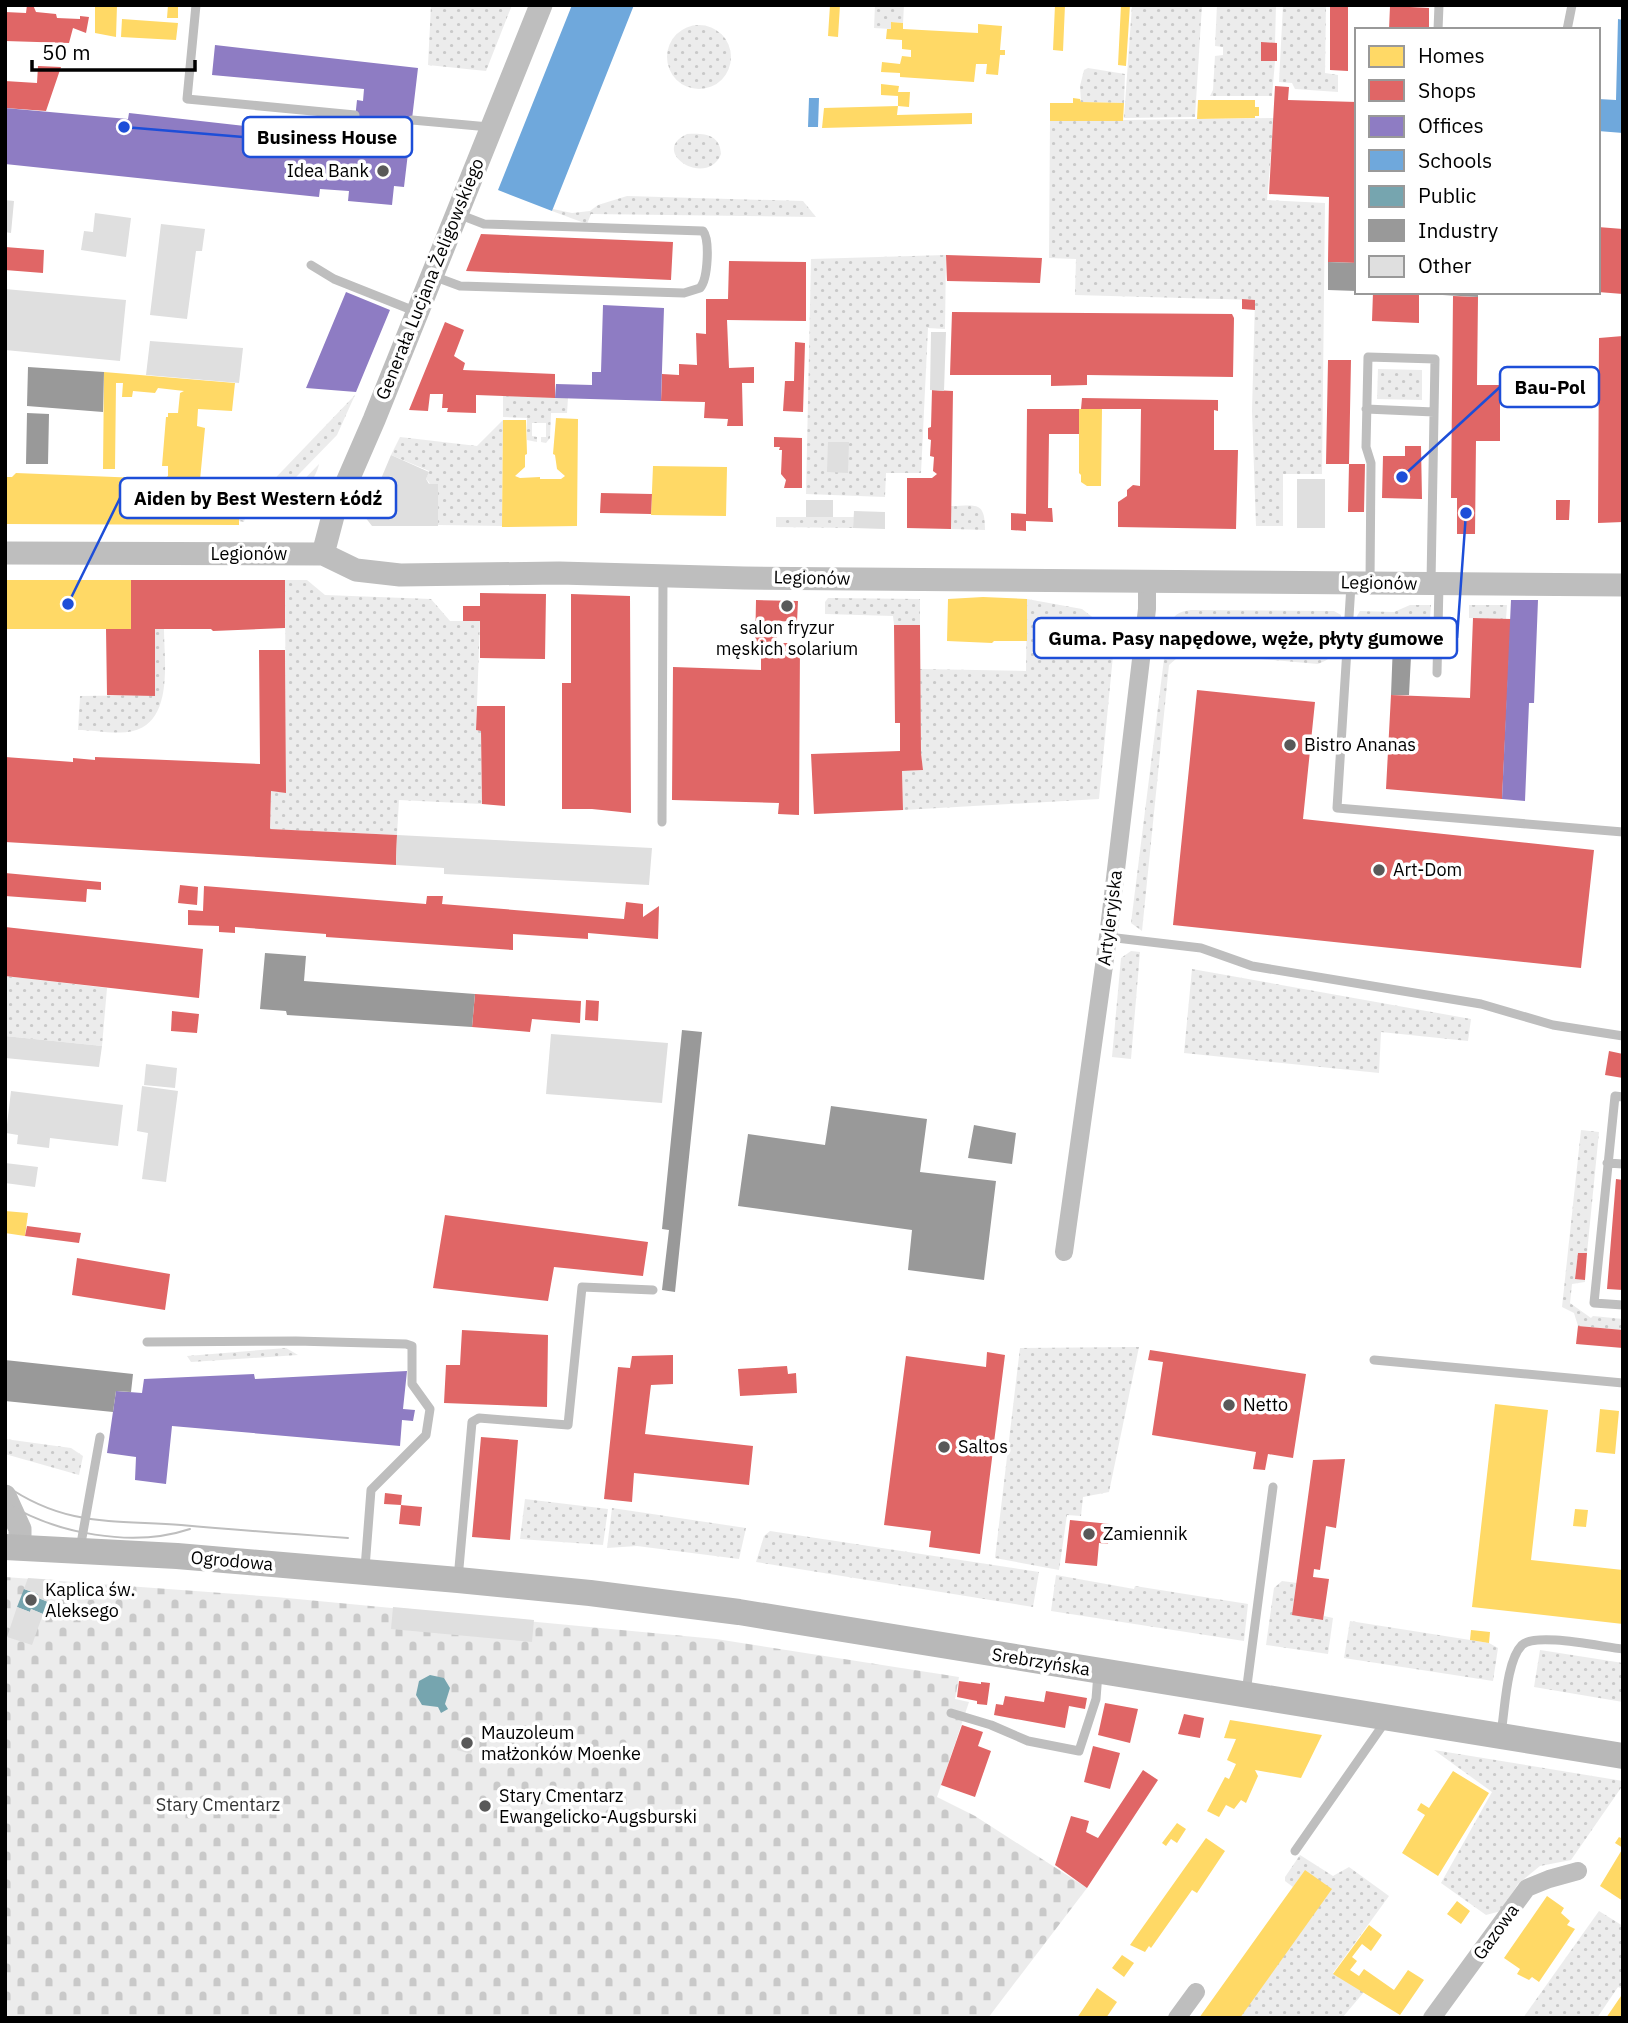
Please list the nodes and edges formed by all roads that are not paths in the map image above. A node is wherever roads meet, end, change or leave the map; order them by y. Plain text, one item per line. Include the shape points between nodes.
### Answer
1 (196, 5) edge
2 (541, 5) edge
3 (1439, 5) edge
4 (1572, 5) edge
5 (1438, 28) edge
6 (1567, 28) edge
7 (355, 115) dead end
8 (412, 120) dead end
9 (491, 127) junction
10 (456, 213) junction
11 (311, 265) dead end
12 (432, 275) junction
13 (417, 312) junction
14 (1366, 409) junction
15 (1434, 412) junction
16 (5, 553) edge
17 (323, 554) junction
18 (663, 575) junction
19 (1147, 582) junction
20 (1360, 582) junction
21 (1435, 584) junction
22 (1623, 585) edge
23 (1437, 673) dead end
24 (662, 822) dead end
25 (1623, 832) edge
26 (1108, 937) junction
27 (1623, 1036) edge
28 (1623, 1097) edge
29 (1607, 1163) junction
30 (1623, 1164) edge
31 (1064, 1252) dead end
32 (653, 1290) dead end
33 (1623, 1306) edge
34 (147, 1342) dead end
35 (1374, 1360) dead end
36 (1623, 1383) edge
37 (100, 1437) dead end
38 (1273, 1486) dead end
39 (5, 1496) edge
40 (12, 1547) edge
41 (80, 1550) junction
42 (364, 1573) junction
43 (458, 1580) junction
44 (1623, 1649) edge
45 (1098, 1672) junction
46 (1246, 1695) junction
47 (951, 1713) dead end
48 (1387, 1717) junction
49 (1501, 1736) junction
50 (1623, 1756) edge
51 (1296, 1852) dead end
52 (1577, 1871) dead end
53 (1196, 1992) dead end
54 (1177, 2018) edge
55 (1432, 2018) edge

1 - 7 lane via 187,99
2 - 9 street, Generała Lucjana Żeligowskiego
3 - 5 lane
4 - 6 lane
8 - 9 lane
9 - 10 street, Generała Lucjana Żeligowskiego
10 - 12 street, Generała Lucjana Żeligowskiego
10 - 12 lane via 484,225 703,231 707,240 705,280 700,288 684,293 460,286
11 - 13 lane
12 - 13 street, Generała Lucjana Żeligowskiego
13 - 17 street, Generała Lucjana Żeligowskiego via 334,512
14 - 15 lane
14 - 15 lane via 1368,357 1435,359
14 - 20 lane via 1366,447 1371,463
15 - 21 lane
16 - 17 street, Legionów
17 - 18 street, Legionów via 356,570 377,574
18 - 19 street, Legionów
18 - 24 lane
19 - 20 street, Legionów
19 - 26 street, Artyleryjska
20 - 21 street, Legionów
20 - 25 lane via 1337,807
21 - 22 street, Legionów
21 - 23 lane
26 - 27 lane via 1201,948 1252,966 1481,1004 1553,1025
26 - 31 street, Artyleryjska
28 - 29 lane via 1615,1096
29 - 30 lane
29 - 33 lane via 1594,1303
32 - 43 lane via 582,1287 568,1425 479,1418 472,1422
34 - 42 lane via 296,1340 412,1346 412,1384 430,1409 428,1430 371,1490
35 - 36 lane
37 - 41 lane
38 - 46 lane
39 - 40 street via 20,1530
40 - 41 main road, Ogrodowa
41 - 42 main road, Ogrodowa
42 - 43 main road, Ogrodowa
43 - 45 main road, Srebrzyńska via 739,1612
44 - 49 lane via 1540,1639 1524,1644 1511,1671
45 - 46 main road, Srebrzyńska
45 - 47 lane via 1096,1699 1079,1751 1028,1741
46 - 48 main road, Srebrzyńska
48 - 49 main road, Srebrzyńska
48 - 51 lane
49 - 50 main road, Srebrzyńska
52 - 55 street, Gazowa via 1527,1888
53 - 54 street

